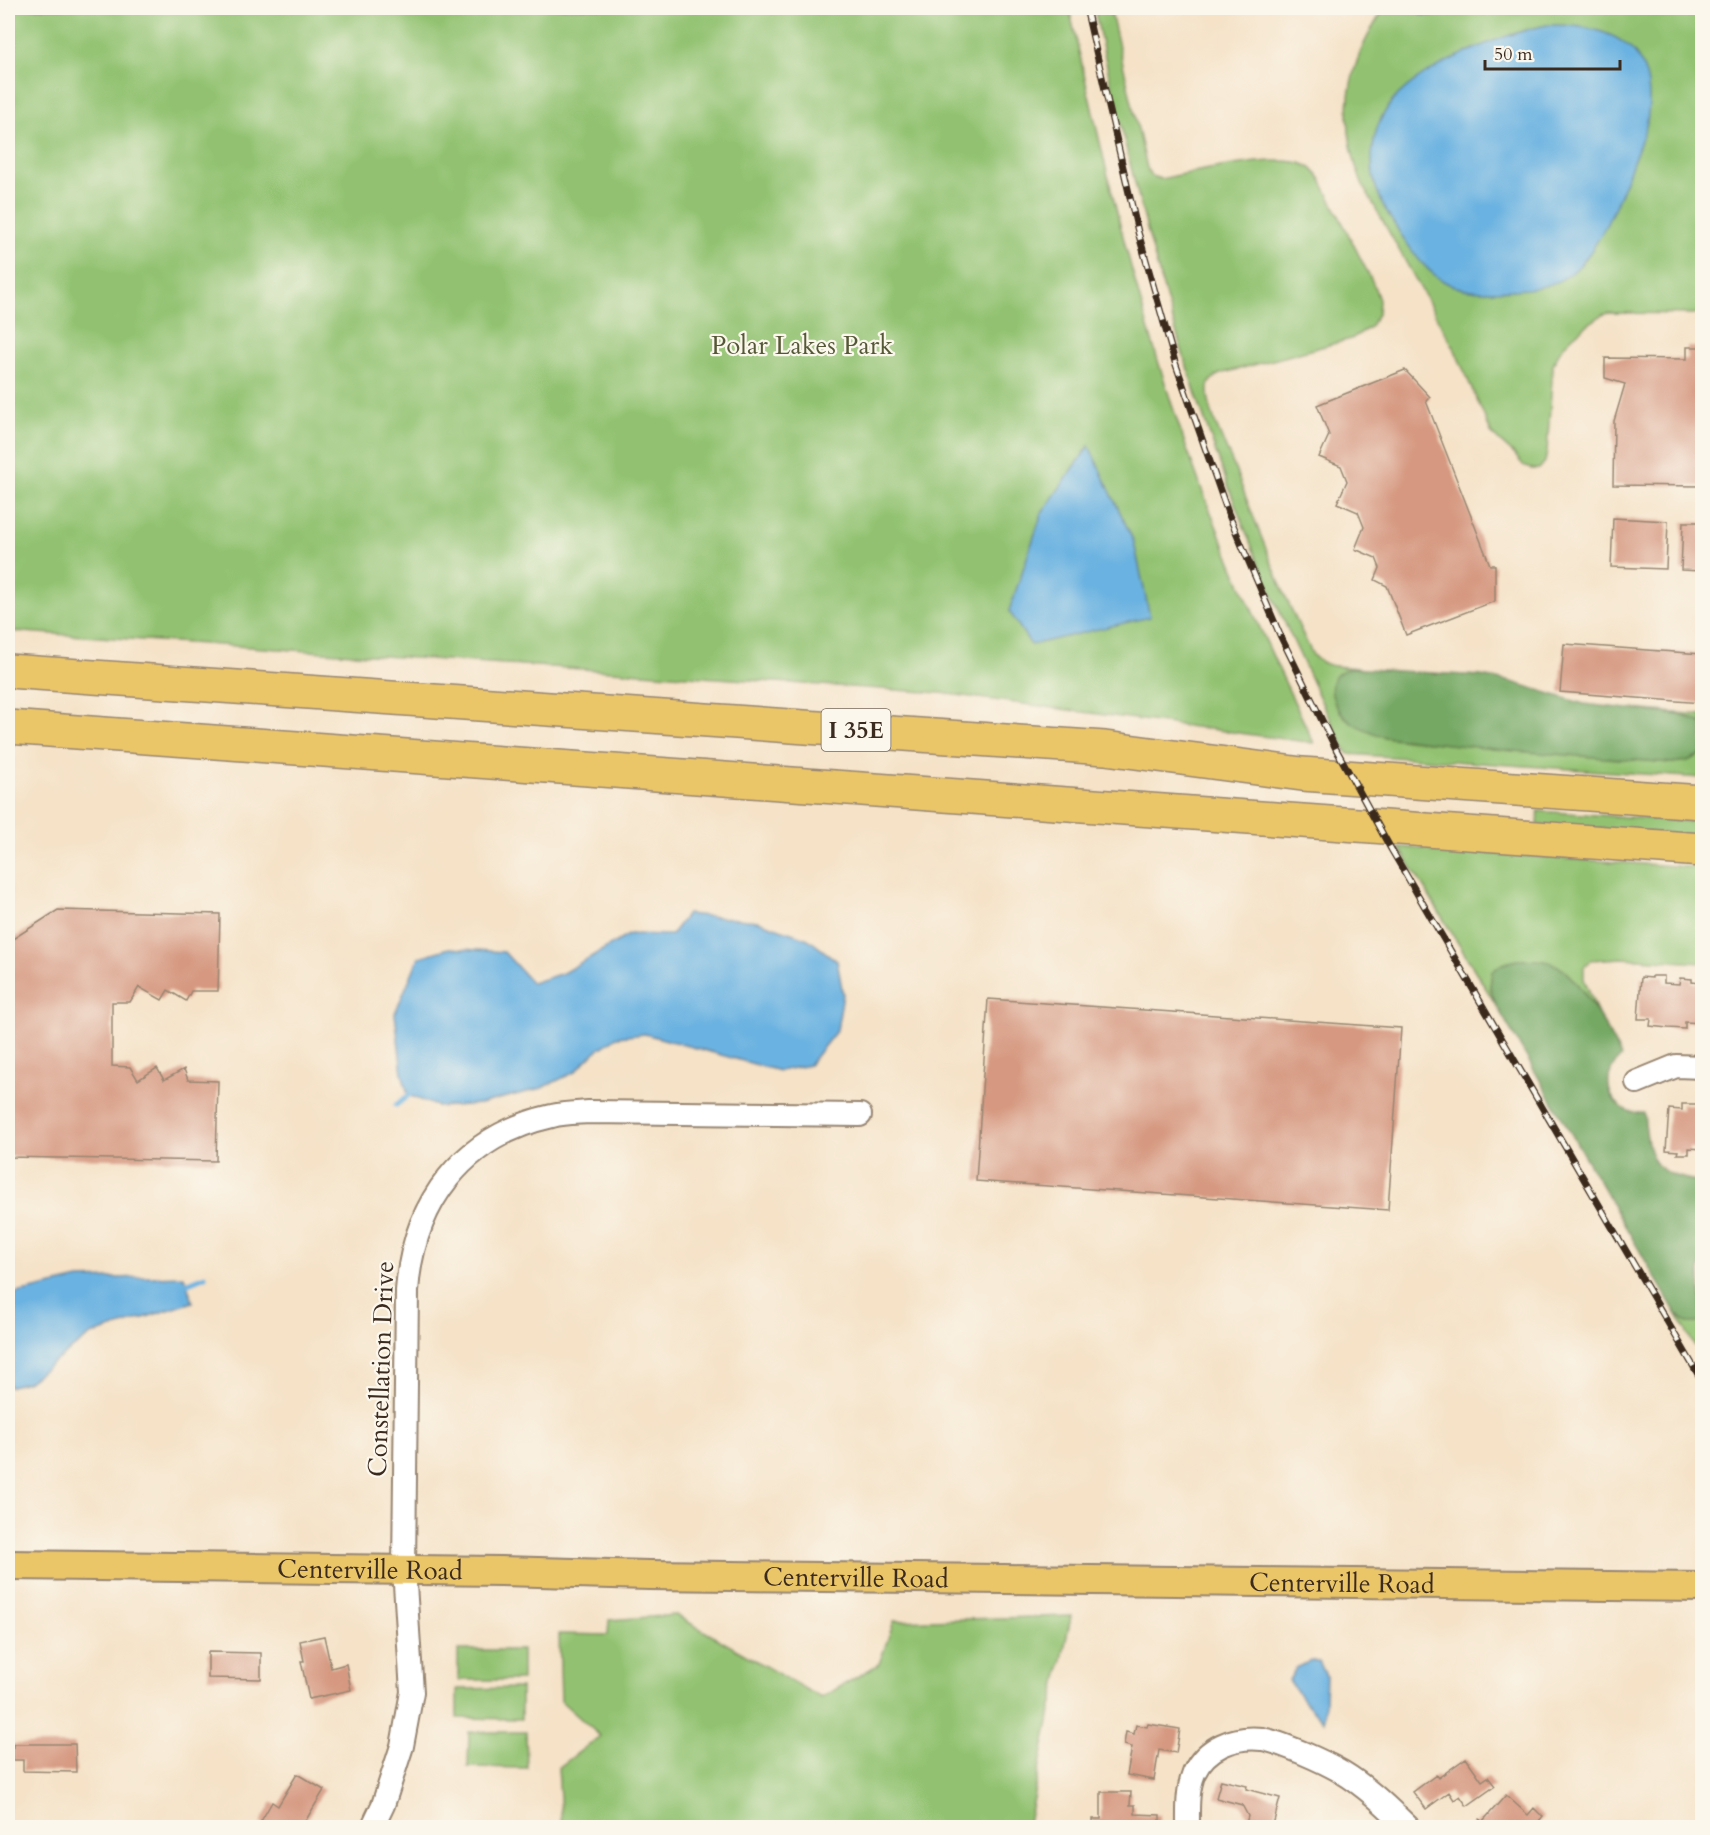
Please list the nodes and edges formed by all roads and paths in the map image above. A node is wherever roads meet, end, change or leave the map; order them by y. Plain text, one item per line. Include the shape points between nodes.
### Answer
1 (8, 671) edge
2 (8, 726) edge
3 (1702, 802) edge
4 (1702, 850) edge
5 (1702, 1067) edge
6 (1637, 1082) dead end
7 (860, 1115) dead end
8 (8, 1565) edge
9 (404, 1569) junction
10 (1702, 1587) edge
11 (372, 1827) edge
12 (1188, 1827) edge
13 (1409, 1827) edge

1 - 3 highway, I 35E via 1082,746 1302,774
2 - 4 highway, I 35E
5 - 6 street via 1671,1067
7 - 9 street, Constellation Drive via 589,1112 555,1115 501,1134 456,1168 426,1212 409,1266
8 - 9 main road, Centerville Road
9 - 10 main road, Centerville Road
9 - 11 street, Constellation Drive via 412,1692 402,1746
12 - 13 street via 1189,1792 1194,1773 1205,1756 1220,1744 1263,1739 1343,1773

